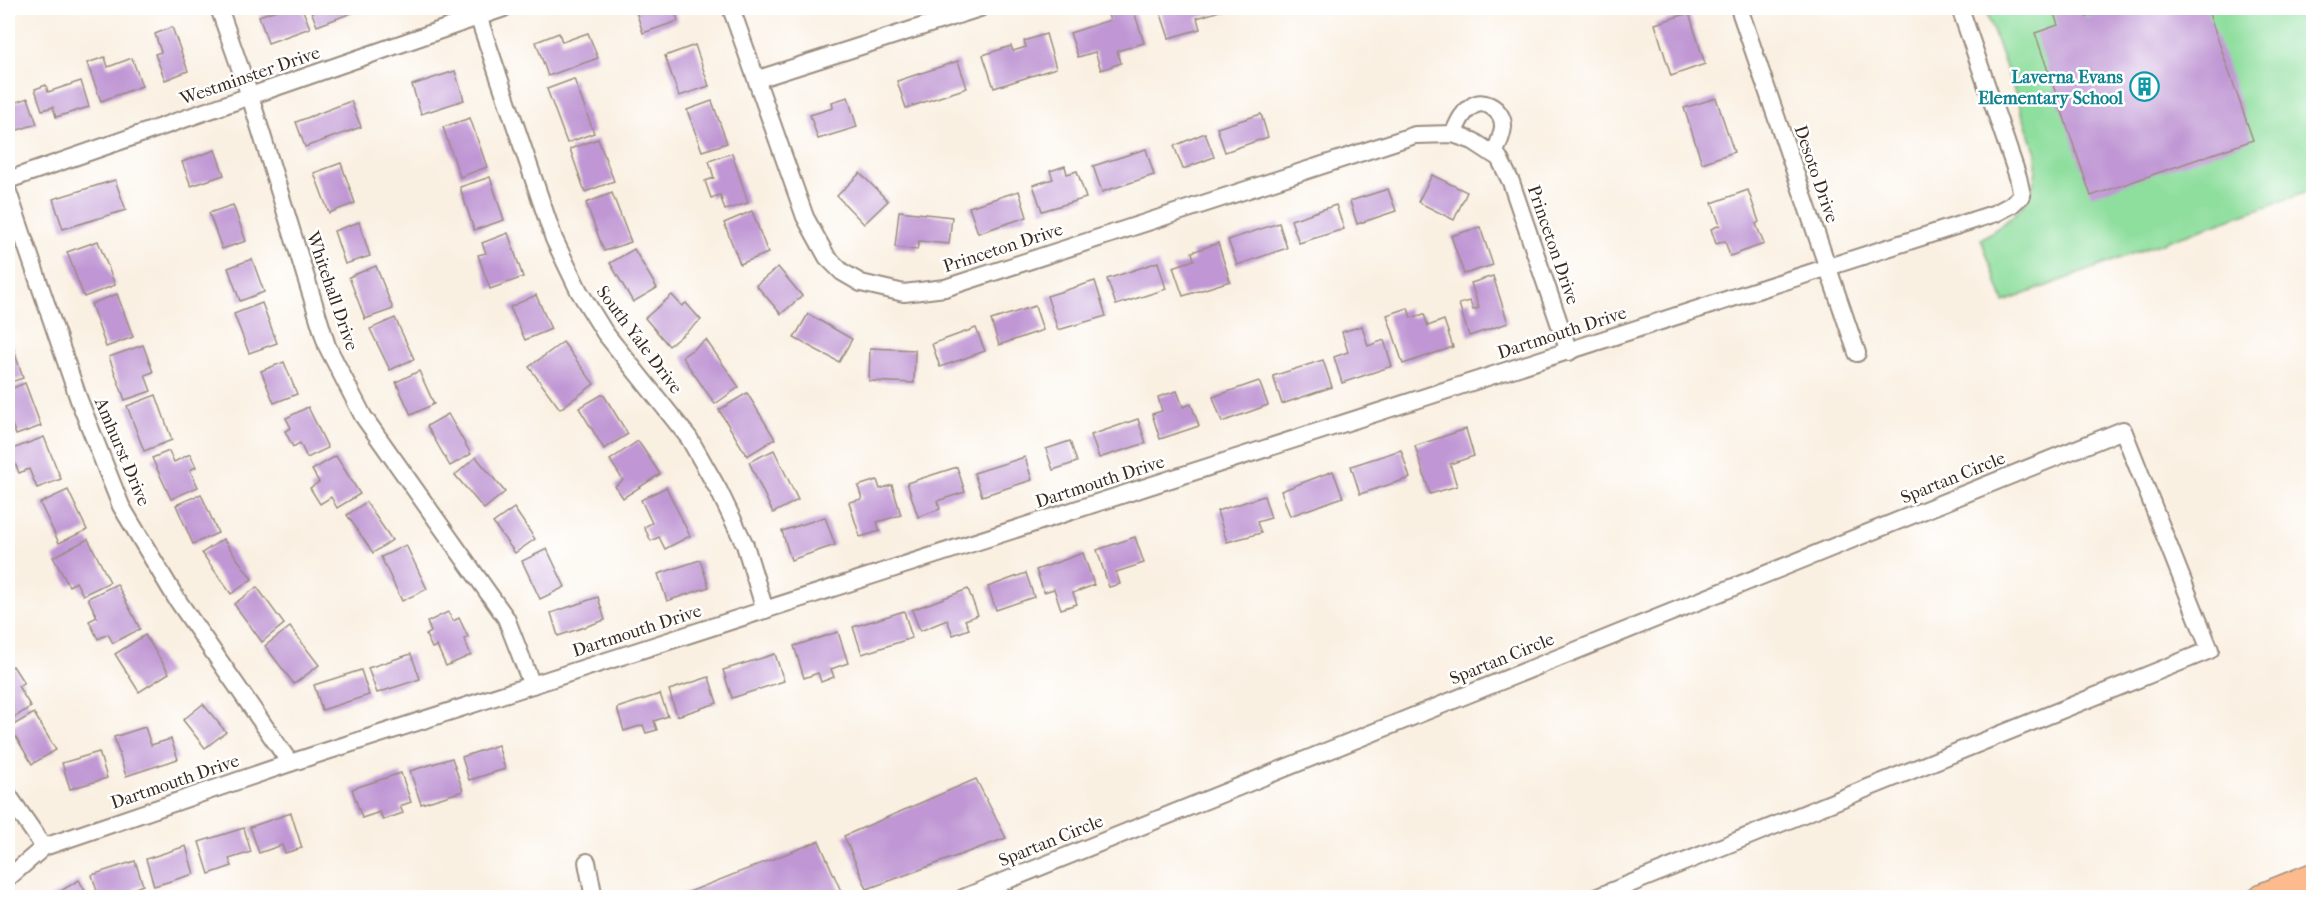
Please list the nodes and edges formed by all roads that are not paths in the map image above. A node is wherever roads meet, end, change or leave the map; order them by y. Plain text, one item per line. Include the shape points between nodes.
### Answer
1 (219, 8) edge
2 (504, 8) edge
3 (731, 8) edge
4 (980, 8) edge
5 (1739, 8) edge
6 (1960, 8) edge
7 (478, 16) junction
8 (758, 79) junction
9 (250, 96) junction
10 (1453, 134) junction
11 (1494, 154) junction
12 (8, 180) edge
13 (8, 192) edge
14 (1828, 269) junction
15 (1569, 352) junction
16 (1857, 352) dead end
17 (765, 610) junction
18 (532, 685) junction
19 (290, 763) junction
20 (8, 795) edge
21 (44, 847) junction
22 (587, 862) dead end
23 (8, 878) edge
24 (2313, 878) edge
25 (594, 897) edge
26 (963, 897) edge
27 (1595, 897) edge
28 (2264, 897) edge

1 - 9 street, Whitehall Drive
2 - 7 street, Westminster Drive
3 - 8 street, Princeton Drive
4 - 8 street
5 - 14 street, Desoto Drive
6 - 14 street, Dartmouth Drive via 2022,195 2012,206 1996,213
7 - 9 street, Westminster Drive
7 - 17 street, South Yale Drive via 554,238 579,291 605,333 689,438 745,545
8 - 10 street, Princeton Drive via 805,217 827,257 861,283 904,293 945,288 1415,135
9 - 12 street, Westminster Drive
9 - 18 street, Whitehall Drive via 327,345 363,416 506,618
10 - 11 street, Princeton Drive
10 - 11 street via 1461,117 1473,105 1486,104 1499,112 1503,124
11 - 15 street, Princeton Drive via 1511,182
13 - 19 street, Amhurst Drive via 79,400 121,506 176,598
14 - 15 street, Dartmouth Drive
14 - 16 street, Desoto Drive
15 - 17 street, Dartmouth Drive
17 - 18 street, Dartmouth Drive
18 - 19 street, Dartmouth Drive
19 - 21 street, Dartmouth Drive
20 - 21 street
21 - 23 street, Dartmouth Drive
22 - 25 street
24 - 28 highway
26 - 27 street, Spartan Circle via 2123,430 2210,650

